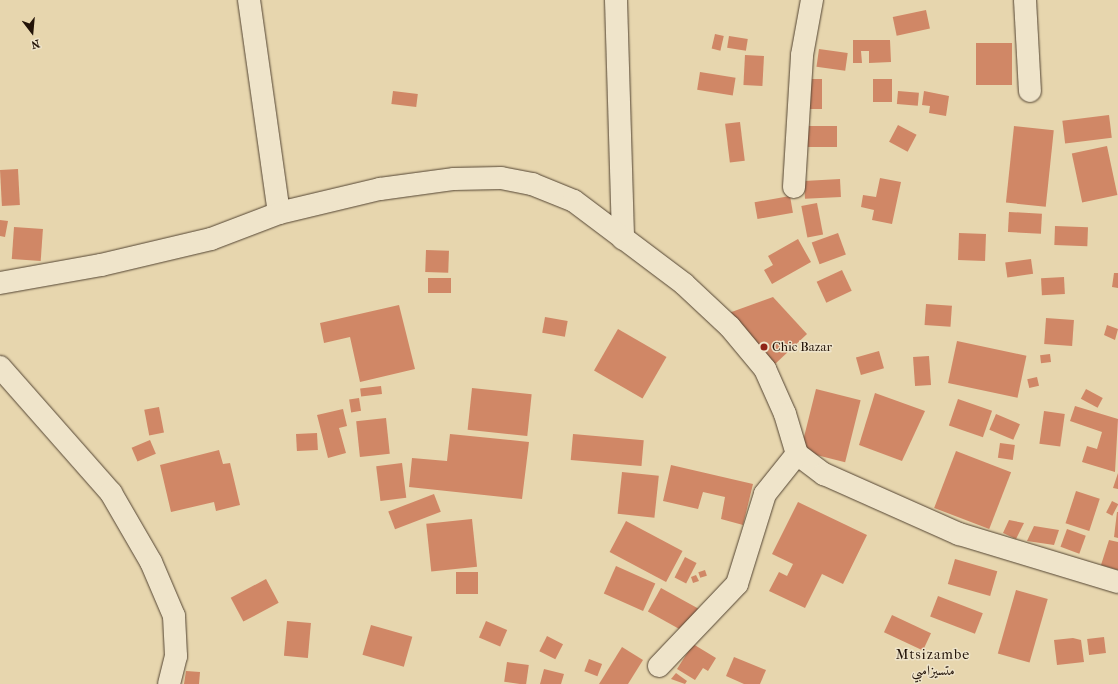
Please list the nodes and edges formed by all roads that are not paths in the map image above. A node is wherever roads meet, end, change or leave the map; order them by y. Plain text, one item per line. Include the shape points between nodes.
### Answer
1 (249, 0) edge
2 (616, 0) edge
3 (812, 0) edge
4 (1025, 0) edge
5 (1030, 91) dead end
6 (794, 187) dead end
7 (279, 213) junction
8 (623, 239) junction
9 (0, 283) edge
10 (0, 368) edge
11 (797, 454) junction
12 (1118, 582) edge
13 (659, 666) dead end
14 (169, 684) edge

1 - 7 street
2 - 8 street
3 - 6 street via 802,55
4 - 5 street
7 - 8 street via 380,189 501,178 532,184 574,201
7 - 9 street via 211,239 101,266
8 - 11 street via 684,284 750,347 785,414
10 - 14 street via 111,493 151,562 174,616 176,656
11 - 12 street via 824,474 958,534
11 - 13 street via 765,494 737,584

